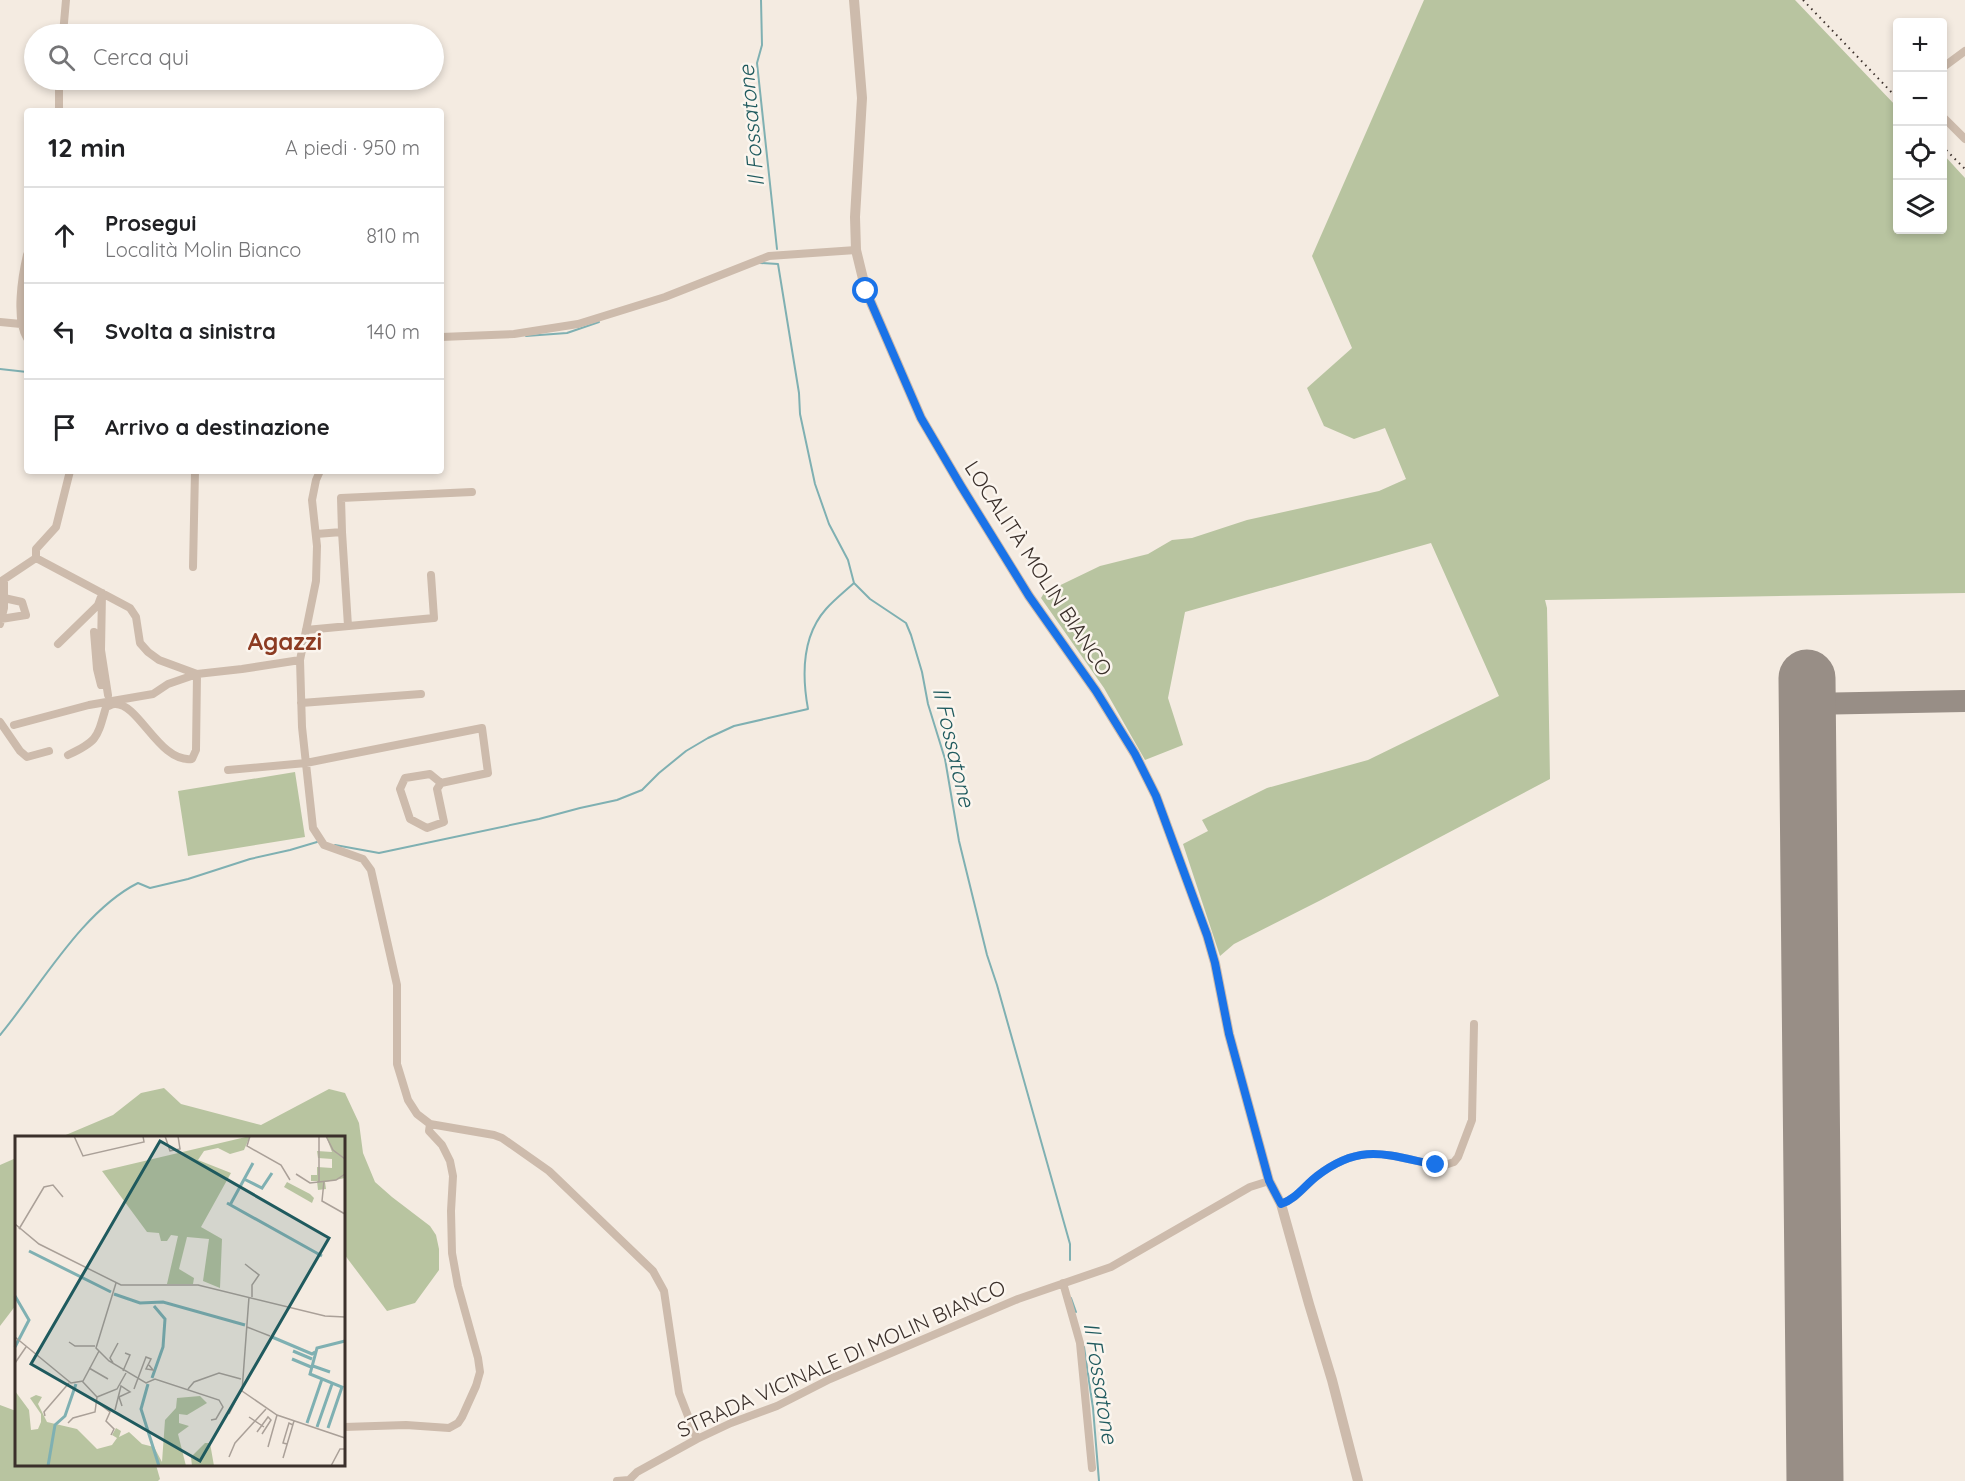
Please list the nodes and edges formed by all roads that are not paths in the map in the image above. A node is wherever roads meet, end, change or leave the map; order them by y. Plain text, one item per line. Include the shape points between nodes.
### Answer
1 (66, 0) edge
2 (854, 0) edge
3 (64, 24) edge
4 (1965, 51) edge
5 (1947, 64) edge
6 (59, 90) edge
7 (59, 108) edge
8 (1947, 121) edge
9 (1965, 139) edge
10 (856, 250) junction
11 (24, 268) edge
12 (0, 322) edge
13 (21, 324) junction
14 (24, 331) edge
15 (444, 336) edge
16 (69, 474) edge
17 (195, 474) edge
18 (319, 474) edge
19 (472, 492) dead end
20 (342, 532) junction
21 (316, 534) junction
22 (36, 558) junction
23 (193, 567) dead end
24 (431, 575) dead end
25 (2, 581) edge
26 (102, 593) junction
27 (4, 598) junction
28 (1, 621) edge
29 (348, 626) junction
30 (306, 630) junction
31 (94, 632) dead end
32 (58, 644) dead end
33 (300, 660) junction
34 (197, 674) junction
35 (421, 694) dead end
36 (106, 699) junction
37 (302, 703) junction
38 (0, 722) edge
39 (14, 725) dead end
40 (49, 751) dead end
41 (68, 755) dead end
42 (306, 763) junction
43 (228, 770) dead end
44 (441, 783) junction
45 (1474, 1024) dead end
46 (430, 1124) junction
47 (1269, 1181) junction
48 (1281, 1204) junction
49 (1063, 1283) junction
50 (345, 1427) edge
51 (697, 1439) junction
52 (1092, 1468) dead end
53 (629, 1480) edge
54 (617, 1481) edge
55 (1358, 1481) edge

1 - 3 street
2 - 10 street, LOCALITÀ MOLIN BIANCO via 862,98
4 - 5 street
6 - 7 street
8 - 9 street
10 - 15 street via 769,256 665,297 578,324 514,334
10 - 47 street, LOCALITÀ MOLIN BIANCO via 866,291 921,418 1029,596 1096,691 1156,796 1207,935
11 - 13 street
12 - 13 street
13 - 14 street
16 - 22 street via 56,527 36,549
17 - 23 street
18 - 21 street via 312,500
19 - 20 street via 341,498
20 - 21 street
20 - 29 street
21 - 30 street via 316,581
22 - 25 street
22 - 26 street
24 - 29 street via 434,618
25 - 27 street
26 - 32 street via 98,604
26 - 34 street via 130,608 136,616 140,643 148,652
26 - 36 street via 101,650
27 - 28 street
27 - 28 street via 22,602 26,615
29 - 30 street
30 - 33 street
31 - 36 street via 97,669
33 - 34 street
33 - 37 street
34 - 36 street via 153,694
34 - 41 street via 196,750 192,759 173,756 127,708 115,704 106,707 98,736 89,746
35 - 37 street
36 - 39 street
37 - 42 street
38 - 40 street via 27,757
42 - 43 street
42 - 44 street via 482,728 488,773
42 - 46 street via 313,828 324,845 363,859 371,870 397,985 397,1065 408,1100
44 - 44 street via 430,774 405,778 400,789 410,819 426,828 444,822 437,789
45 - 48 street via 1472,1120 1454,1162 1436,1165 1360,1154 1320,1173 1292,1200
46 - 50 street via 429,1131 450,1161 452,1253 480,1372 462,1417 449,1428
46 - 51 street via 502,1138 549,1171 653,1271 664,1291 680,1393
47 - 48 street, LOCALITÀ MOLIN BIANCO
47 - 49 street, STRADA VICINALE DI MOLIN BIANCO via 1250,1187 1111,1267
48 - 55 street, LOCALITÀ MOLIN BIANCO
49 - 51 street, STRADA VICINALE DI MOLIN BIANCO via 933,1334
49 - 52 street via 1080,1343
51 - 53 street, STRADA VICINALE DI MOLIN BIANCO
53 - 54 street

